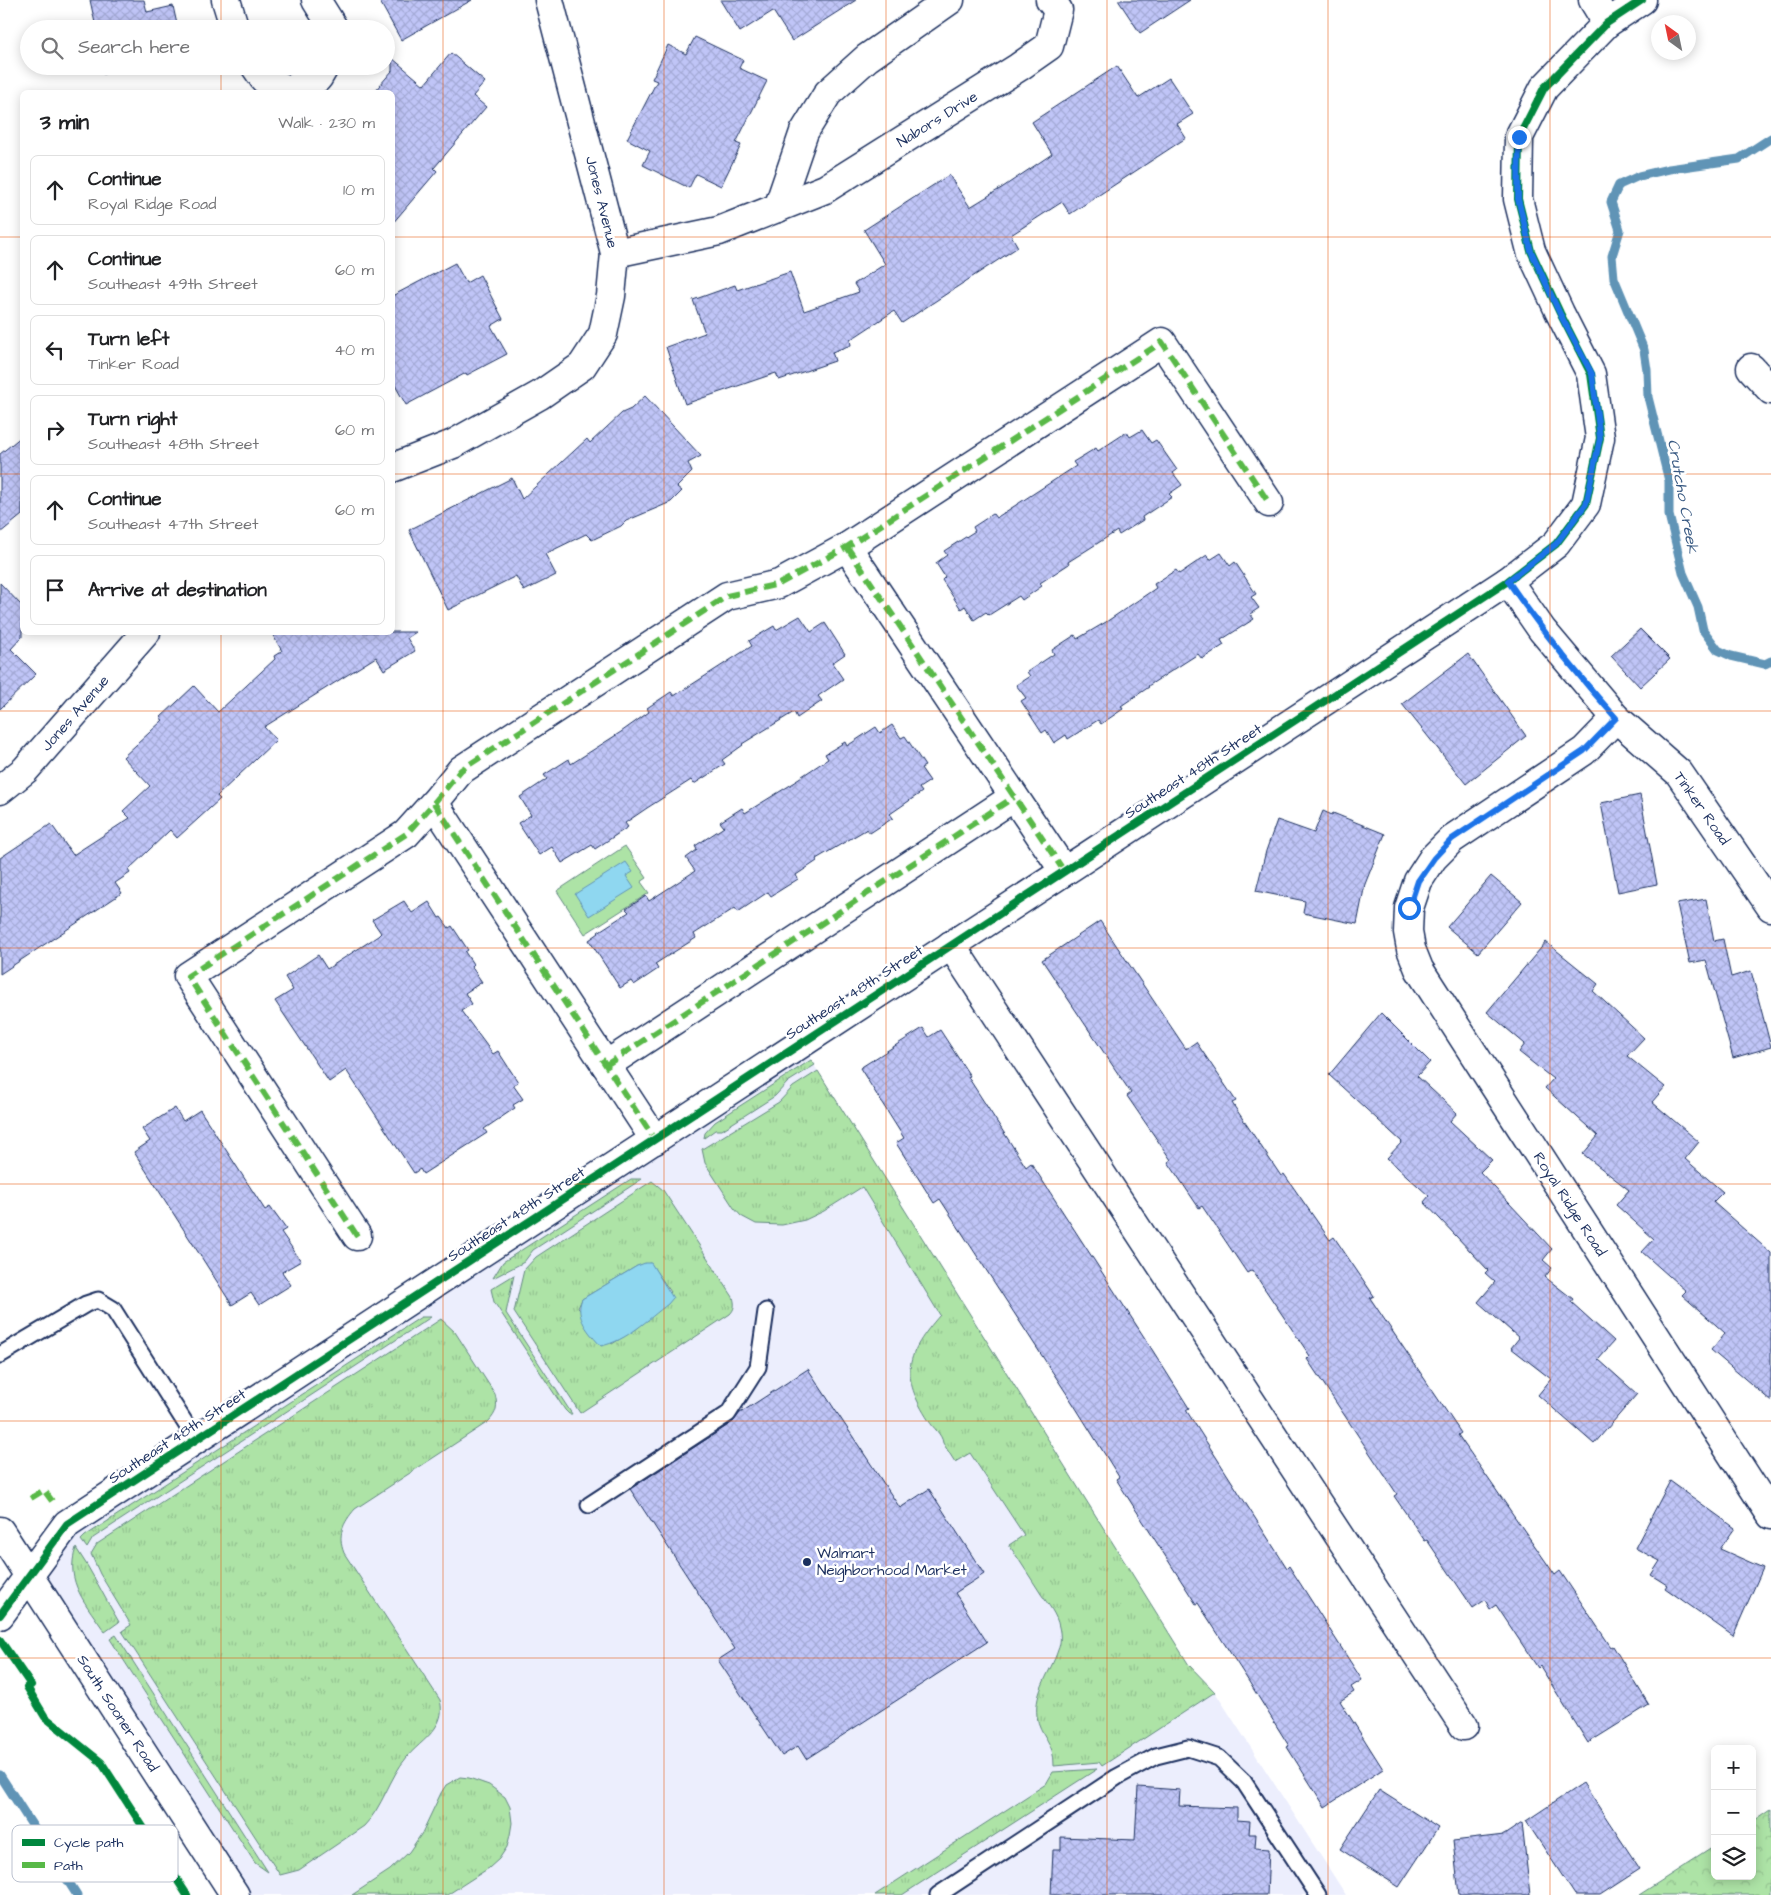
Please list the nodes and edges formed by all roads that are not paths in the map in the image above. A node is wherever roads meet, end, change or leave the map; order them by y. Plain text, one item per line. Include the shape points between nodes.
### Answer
1 (226, 0) edge
2 (316, 0) edge
3 (549, 0) edge
4 (950, 0) edge
5 (1050, 0) edge
6 (1593, 0) edge
7 (1642, 0) edge
8 (232, 20) edge
9 (328, 20) edge
10 (1607, 23) junction
11 (261, 75) edge
12 (320, 75) edge
13 (289, 90) edge
14 (289, 90) edge
15 (778, 208) junction
16 (616, 253) junction
17 (1751, 368) dead end
18 (1771, 390) edge
19 (395, 467) edge
20 (1269, 503) dead end
21 (847, 547) junction
22 (1508, 581) junction
23 (143, 635) edge
24 (1616, 718) junction
25 (0, 790) edge
26 (1014, 797) junction
27 (434, 803) junction
28 (1064, 871) junction
29 (1771, 907) edge
30 (952, 945) junction
31 (606, 1065) junction
32 (655, 1140) junction
33 (357, 1236) dead end
34 (766, 1311) dead end
35 (0, 1355) edge
36 (196, 1440) junction
37 (589, 1505) dead end
38 (1771, 1515) edge
39 (0, 1531) edge
40 (29, 1576) junction
41 (0, 1615) edge
42 (1464, 1726) dead end
43 (235, 1895) edge
44 (938, 1895) edge
45 (1318, 1895) edge

1 - 8 street
2 - 9 street
3 - 16 street, Jones Avenue
4 - 15 street via 868,58 828,93 804,132
5 - 15 street, Nabors Drive via 1058,10 1049,46 825,189
6 - 10 street
7 - 10 street
10 - 22 street, Southeast 48th Street via 1544,88 1519,137 1518,199 1531,251 1592,374 1600,438 1586,504 1556,544
11 - 13 street
12 - 14 street
15 - 16 street, Nabors Drive via 719,230
16 - 19 street, Jones Avenue via 603,334 582,366 540,395 453,444
17 - 18 street
20 - 21 street via 1162,342
21 - 26 street
21 - 27 street via 779,584 727,596 461,770
22 - 24 street, Tinker Road via 1542,630
22 - 28 street, Southeast 48th Street
23 - 25 street, Jones Avenue via 25,770
24 - 29 street, Tinker Road via 1679,773
24 - 38 street, Royal Ridge Road via 1584,751 1452,839 1434,858 1418,881 1409,908 1411,949 1419,969
26 - 28 street
26 - 31 street
27 - 31 street
27 - 33 street via 406,834 188,976
28 - 30 street, Southeast 48th Street
30 - 32 street, Southeast 48th Street
30 - 42 street
31 - 32 street
32 - 36 street, Southeast 48th Street
34 - 37 lane via 758,1367 728,1414
35 - 36 lane via 98,1300 113,1310
36 - 40 street, Southeast 48th Street via 67,1524
39 - 40 street, South Sooner Road
40 - 41 street, Southeast 48th Street
40 - 43 street, South Sooner Road
44 - 45 lane via 1117,1777 1156,1756 1188,1748 1219,1758 1244,1782

